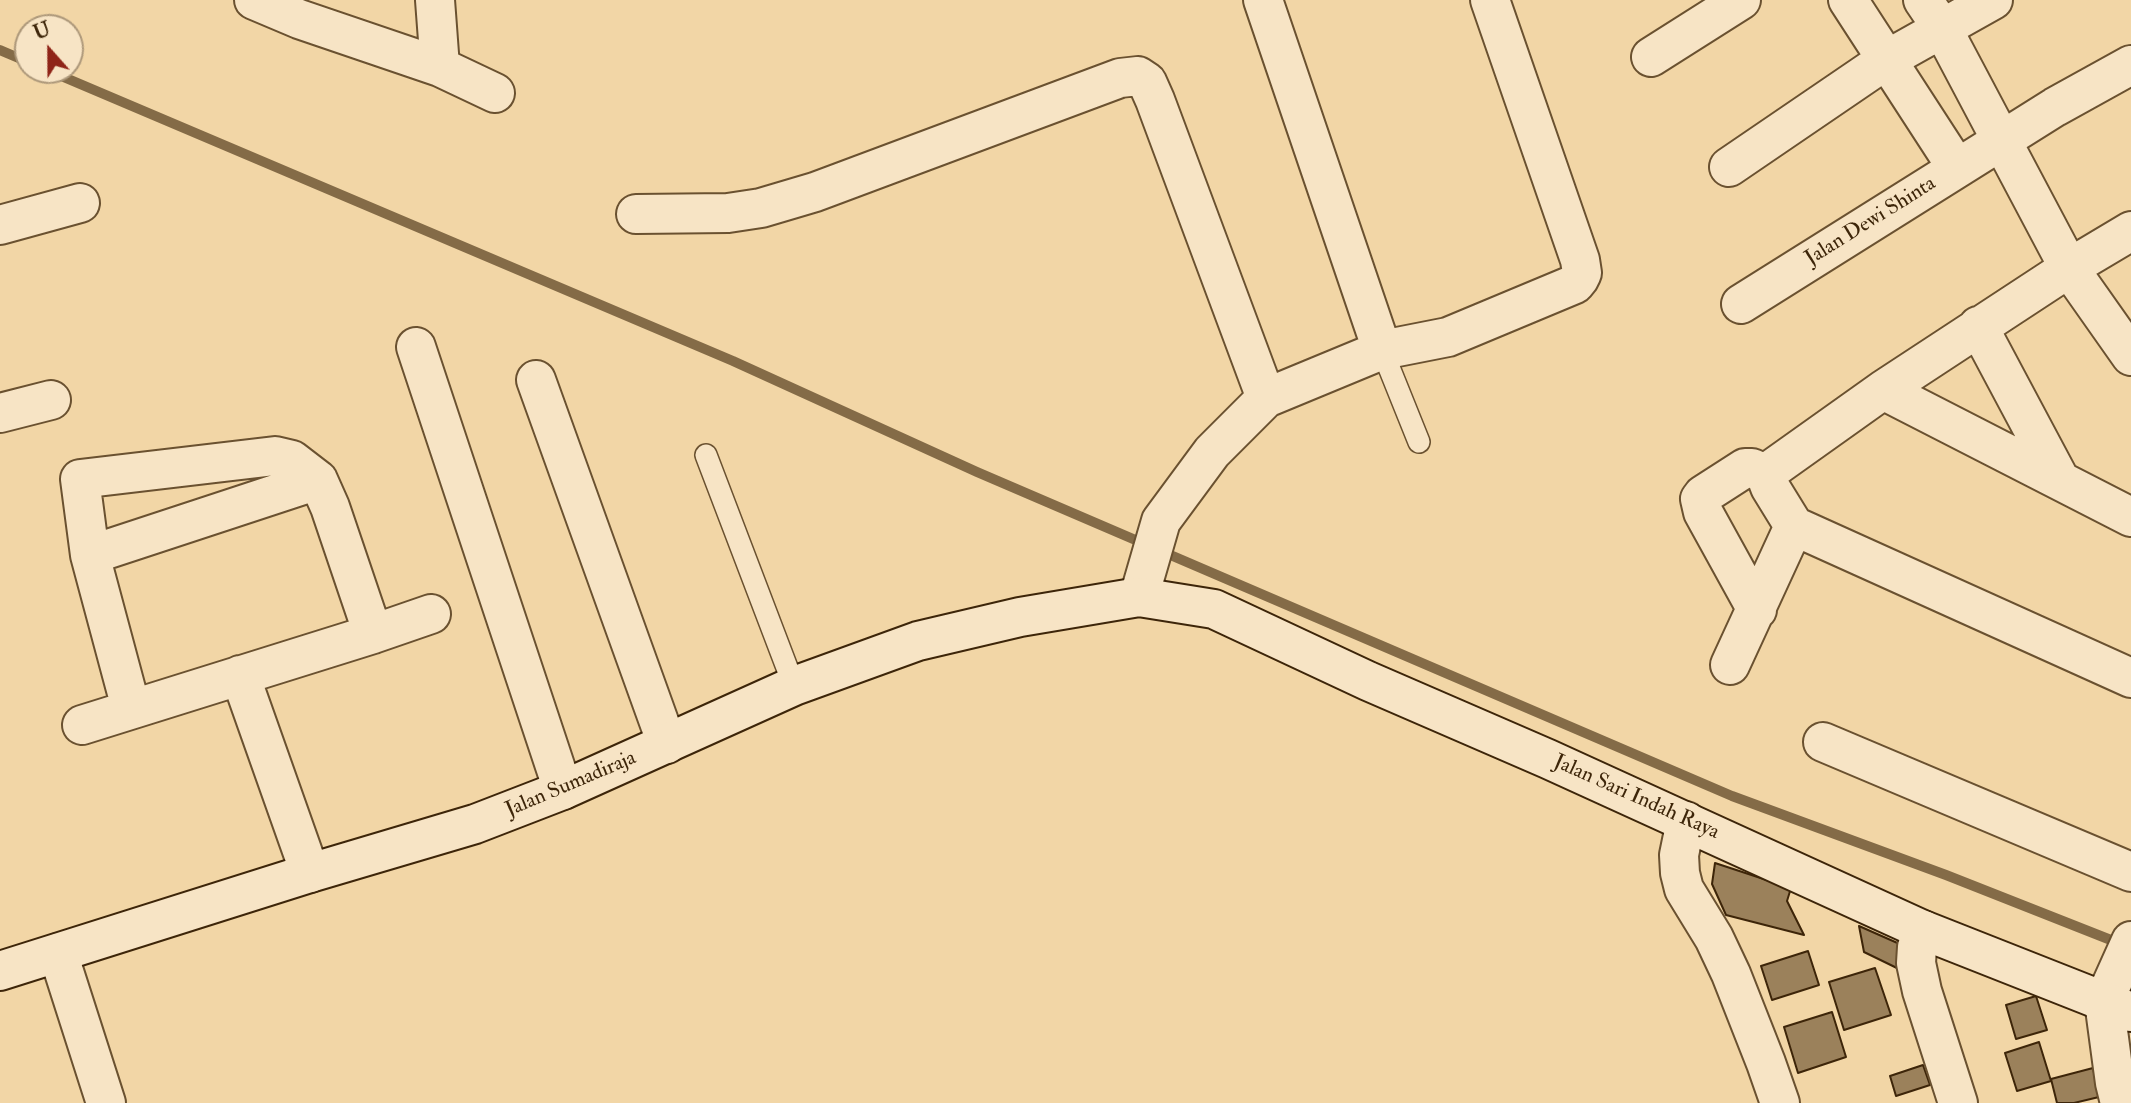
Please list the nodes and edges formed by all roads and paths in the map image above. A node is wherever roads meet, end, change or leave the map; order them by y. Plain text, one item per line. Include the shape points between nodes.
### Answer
1 (254, 0) edge
2 (435, 0) edge
3 (1263, 0) edge
4 (1490, 0) edge
5 (1741, 0) edge
6 (1848, 0) edge
7 (1993, 0) edge
8 (299, 9) edge
9 (1932, 14) edge
10 (1651, 57) dead end
11 (1886, 60) junction
12 (2131, 65) edge
13 (440, 67) junction
14 (495, 93) dead end
15 (2001, 140) junction
16 (1729, 167) dead end
17 (1956, 168) junction
18 (80, 203) dead end
19 (636, 214) dead end
20 (0, 225) edge
21 (2131, 231) edge
22 (2068, 268) junction
23 (1741, 304) dead end
24 (1978, 326) junction
25 (416, 347) dead end
26 (1382, 351) junction
27 (2131, 356) edge
28 (536, 380) dead end
29 (1882, 390) junction
30 (1266, 398) junction
31 (51, 400) dead end
32 (0, 413) edge
33 (1419, 442) dead end
34 (706, 455) dead end
35 (1765, 474) junction
36 (318, 480) junction
37 (2060, 480) junction
38 (2131, 517) edge
39 (1794, 526) junction
40 (90, 555) junction
41 (1143, 581) junction
42 (1757, 610) junction
43 (430, 614) dead end
44 (373, 634) junction
45 (1730, 665) dead end
46 (240, 675) junction
47 (2131, 678) edge
48 (794, 686) junction
49 (131, 708) junction
50 (82, 725) dead end
51 (1823, 742) dead end
52 (667, 744) junction
53 (563, 790) junction
54 (1686, 821) junction
55 (2131, 872) edge
56 (310, 873) junction
57 (1923, 930) junction
58 (2131, 941) edge
59 (58, 953) junction
60 (0, 971) edge
61 (2116, 998) edge
62 (106, 1103) edge
63 (1780, 1103) edge
64 (1958, 1103) edge
65 (2120, 1103) edge

1 - 8 street
2 - 13 street
3 - 26 street
4 - 26 street via 1581,273 1575,284 1448,337
5 - 10 street
6 - 11 street
7 - 9 street
8 - 13 street
9 - 11 street
9 - 15 street
11 - 16 street
11 - 17 street
12 - 15 street, Jalan Dewi Shinta
13 - 14 street
15 - 17 street, Jalan Dewi Shinta
15 - 22 street
17 - 23 street, Jalan Dewi Shinta
18 - 20 street
19 - 30 street via 761,208 1120,78 1138,76 1155,100
21 - 22 street
22 - 24 street
22 - 27 street
24 - 29 street
24 - 37 street
25 - 53 street
26 - 30 street
26 - 33 lane
28 - 52 street
29 - 35 street
29 - 37 street
30 - 41 street via 1212,452 1161,521
31 - 32 street
34 - 48 lane
35 - 39 street
35 - 42 street via 1745,468 1700,499
36 - 40 street
36 - 40 street via 292,460 275,456 80,479
36 - 44 street
37 - 38 street
39 - 42 street
39 - 47 street
40 - 49 street
41 - 48 street, Jalan Sumadiraja via 918,641
41 - 54 street, Jalan Sari Indah Raya
42 - 45 street
43 - 44 street
44 - 46 street
46 - 49 street
46 - 56 street
48 - 52 street, Jalan Sumadiraja
49 - 50 street
51 - 55 street
52 - 53 street, Jalan Sumadiraja
53 - 56 street, Jalan Sumadiraja via 475,824
54 - 57 street, Jalan Sari Indah Raya
54 - 63 street via 1679,855 1684,889 1731,974
56 - 59 street, Jalan Sumadiraja
57 - 61 street, Jalan Sari Indah Raya
57 - 64 street via 1917,947 1918,972
58 - 61 street
59 - 60 street, Jalan Sumadiraja
59 - 62 street
61 - 65 street via 2115,1083

